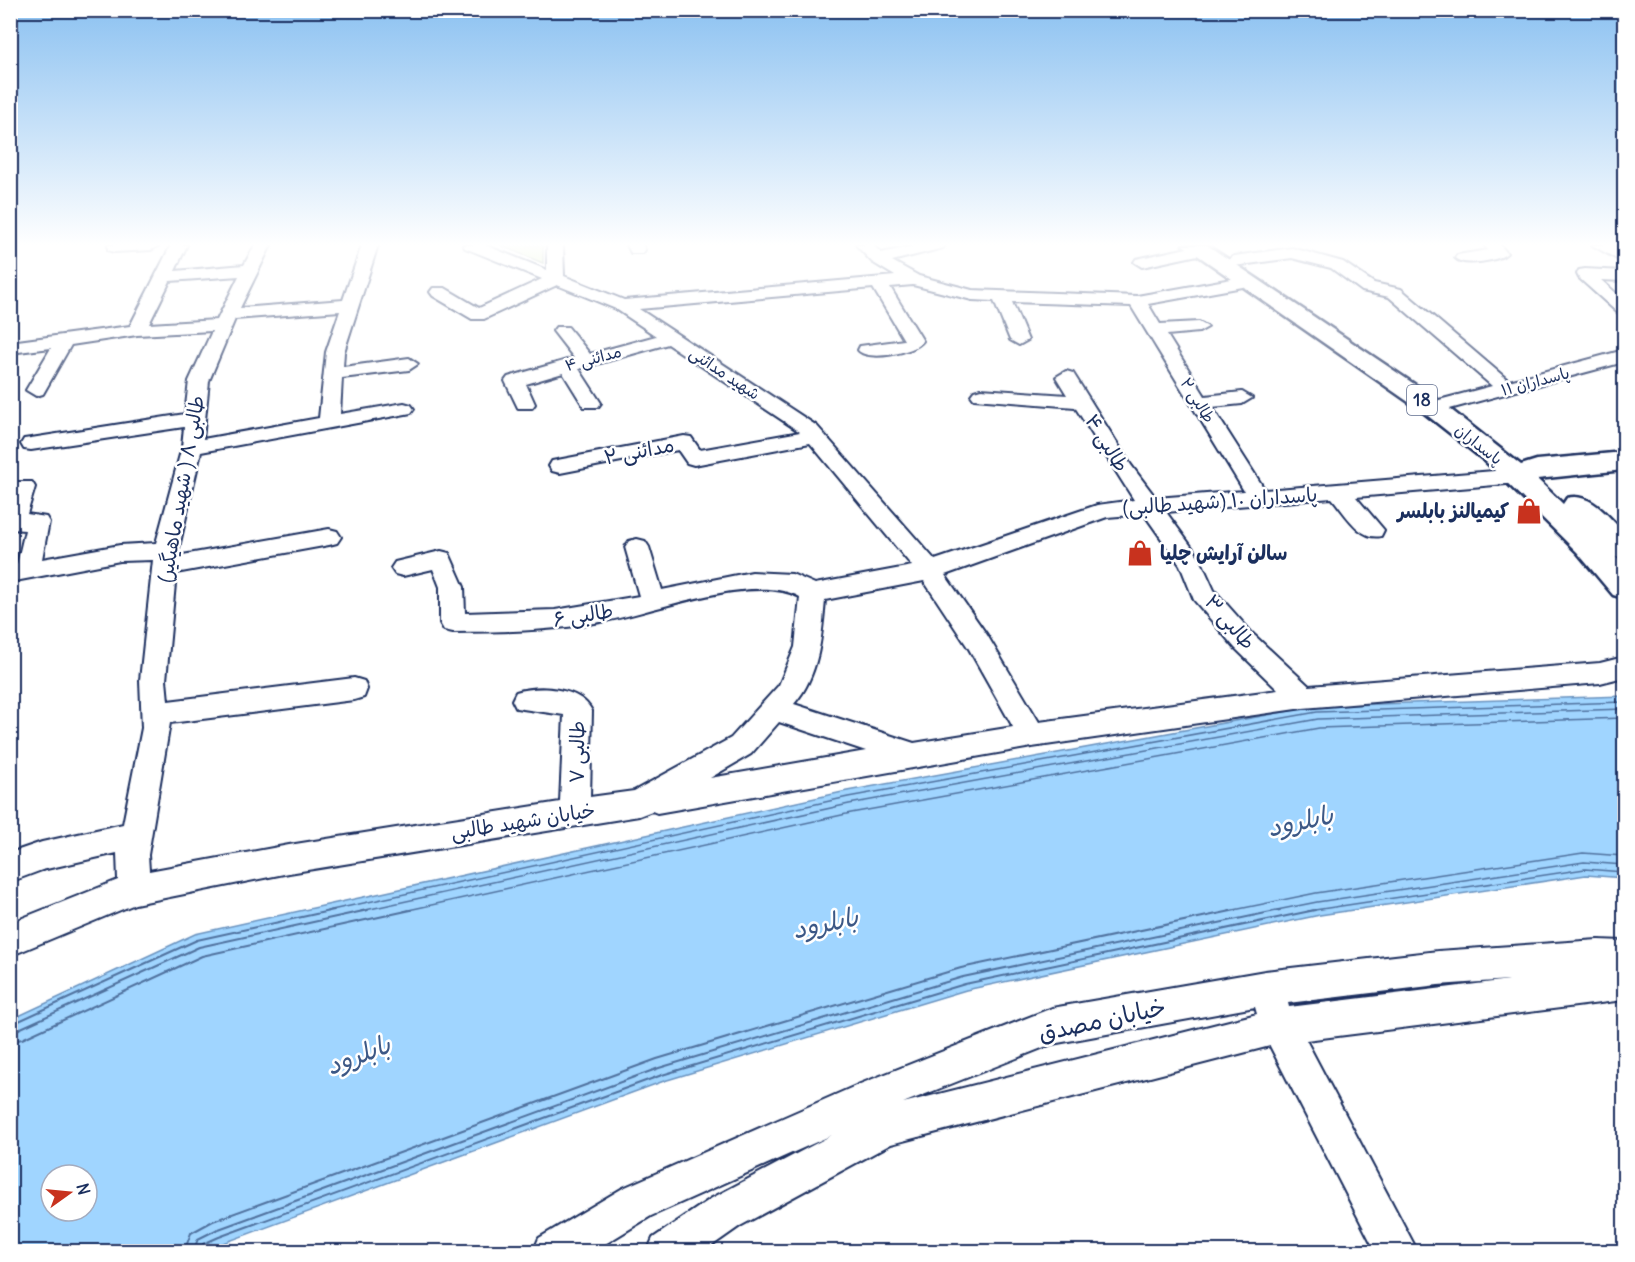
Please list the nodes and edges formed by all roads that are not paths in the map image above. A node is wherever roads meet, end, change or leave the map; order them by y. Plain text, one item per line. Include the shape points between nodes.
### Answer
1 (150, 304) edge
2 (233, 304) edge
3 (459, 304) edge
4 (502, 304) edge
5 (619, 304) edge
6 (634, 304) edge
7 (891, 304) edge
8 (1004, 304) edge
9 (1139, 304) edge
10 (1287, 304) edge
11 (1292, 304) edge
12 (1408, 304) edge
13 (350, 305) joint
14 (622, 305) junction
15 (226, 320) junction
16 (1199, 327) dead end
17 (137, 330) junction
18 (1155, 330) junction
19 (562, 331) dead end
20 (671, 337) junction
21 (65, 340) junction
22 (1019, 340) dead end
23 (10, 348) edge
24 (867, 350) dead end
25 (1624, 356) edge
26 (576, 363) junction
27 (409, 364) dead end
28 (333, 374) junction
29 (1066, 377) dead end
30 (1507, 389) junction
31 (36, 390) dead end
32 (981, 395) dead end
33 (1242, 398) dead end
34 (1082, 402) junction
35 (1200, 402) junction
36 (591, 403) dead end
37 (525, 404) dead end
38 (1446, 404) junction
39 (404, 409) dead end
40 (195, 419) junction
41 (329, 421) junction
42 (815, 436) junction
43 (31, 444) dead end
44 (192, 447) junction
45 (1624, 461) edge
46 (560, 466) dead end
47 (1624, 472) edge
48 (1535, 475) junction
49 (24, 487) dead end
50 (1339, 492) junction
51 (1259, 498) junction
52 (1151, 506) junction
53 (1373, 530) dead end
54 (329, 537) dead end
55 (637, 547) dead end
56 (1624, 549) edge
57 (166, 559) junction
58 (403, 568) dead end
59 (930, 571) junction
60 (19, 572) edge
61 (1624, 587) edge
62 (813, 593) junction
63 (653, 601) junction
64 (1624, 668) edge
65 (354, 689) dead end
66 (1303, 697) junction
67 (526, 700) dead end
68 (774, 709) junction
69 (156, 714) junction
70 (1032, 735) junction
71 (914, 756) junction
72 (639, 803) junction
73 (575, 813) junction
74 (136, 835) junction
75 (10, 868) edge
76 (134, 889) junction
77 (10, 940) edge
78 (1624, 958) edge
79 (1624, 983) edge
80 (1265, 988) junction
81 (1279, 1026) junction
82 (553, 1251) edge
83 (667, 1251) edge
84 (1398, 1251) edge

1 - 17 street
2 - 15 street, طالبی ۸ ( شهید ماهیگیر)
3 - 4 street via 478,315
5 - 14 street, شهید مدائنی
6 - 14 street
7 - 24 street via 914,341 907,346
8 - 22 street
9 - 18 street, طالبی ۲
10 - 48 main road, پاسداران / 18
11 - 38 main road, پاسداران / 18
12 - 30 street
13 - 15 street
13 - 28 street via 335,352
14 - 20 street, شهید مدائنی
15 - 17 street
15 - 40 street, طالبی ۸ ( شهید ماهیگیر) via 200,381
16 - 18 street
17 - 21 street
18 - 35 street, طالبی ۲
19 - 26 street
20 - 26 street, مدائنی ۴
20 - 42 street, شهید مدائنی
21 - 23 street
21 - 31 street
25 - 30 street, پاسداران ۱۱
26 - 36 street
26 - 37 street, مدائنی ۴ via 514,381
27 - 28 street
28 - 41 street
29 - 34 street, طالبی ۴
30 - 38 street, پاسداران ۱۱
32 - 34 street
33 - 35 street
34 - 52 street, طالبی ۴
35 - 51 street, طالبی ۲
38 - 48 main road, پاسداران / 18
39 - 41 street
40 - 43 street
40 - 44 street, طالبی ۸ ( شهید ماهیگیر)
41 - 44 street
42 - 46 street, مدائنی ۲ via 694,458 684,442
42 - 59 street, شهید مدائنی
44 - 57 street, طالبی ۸ ( شهید ماهیگیر)
45 - 48 main road
47 - 48 main road
48 - 50 street, پاسداران ۱۰ (شهید طالبی)
48 - 56 main road, پاسداران / 18
48 - 61 main road, پاسداران / 18
49 - 60 street via 14,522 38,522
50 - 51 street, پاسداران ۱۰ (شهید طالبی)
50 - 53 street
51 - 52 street, پاسداران ۱۰ (شهید طالبی)
52 - 59 street, پاسداران ۱۰ (شهید طالبی) via 1105,510
52 - 66 street, طالبی ۳ via 1191,563 1203,594 1244,642
54 - 57 street
55 - 63 street
57 - 60 street via 120,553
57 - 69 street, طالبی ۸ ( شهید ماهیگیر) via 153,680
58 - 63 street, طالبی ۶ via 441,559 452,587 453,623 525,623
59 - 62 street
59 - 70 street, شهید مدائنی via 978,642
62 - 63 street, طالبی ۶ via 791,582 753,581
62 - 68 street, خیابان شهید طالبی via 808,647 790,691
64 - 66 street
65 - 69 street
66 - 70 street
67 - 73 street, طالبی ۷ via 569,703 578,711
68 - 71 street
68 - 72 street, خیابان شهید طالبی via 741,746
69 - 74 street, طالبی ۸ ( شهید ماهیگیر)
70 - 71 street
71 - 72 street
72 - 73 street, خیابان شهید طالبی
73 - 76 street, خیابان شهید طالبی via 289,859
74 - 75 street via 42,856
74 - 76 street, طالبی ۸ ( شهید ماهیگیر) via 132,855
76 - 77 street, خیابان شهید طالبی
78 - 80 street, خیابان مصدق via 1438,969
79 - 81 street
80 - 81 street
80 - 82 street, خیابان مصدق via 1052,1026 873,1097 637,1202
81 - 83 street via 885,1127 726,1212
81 - 84 street

